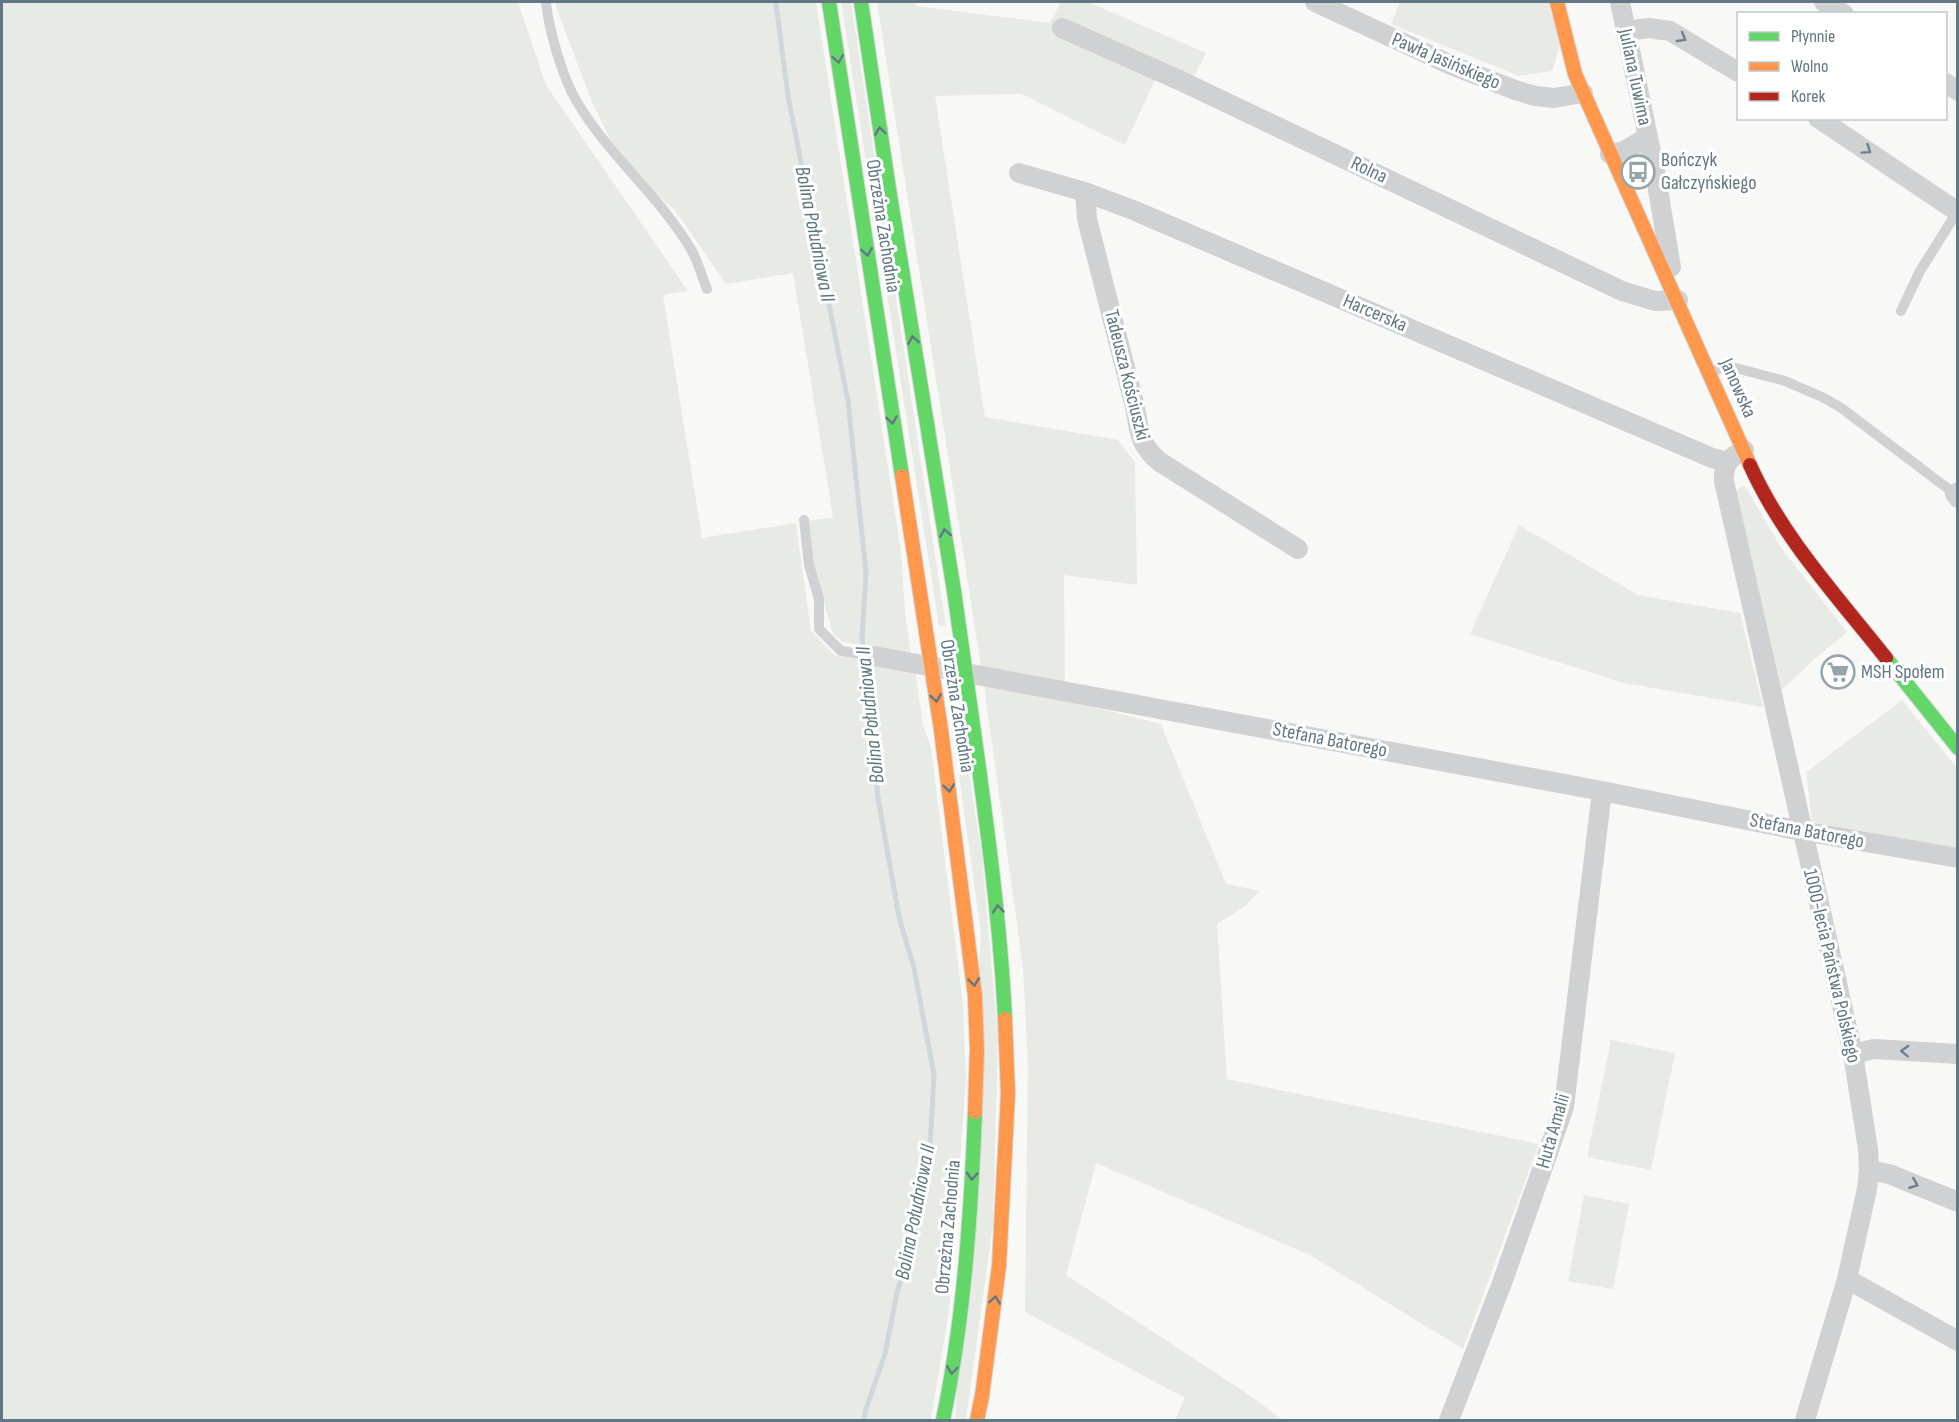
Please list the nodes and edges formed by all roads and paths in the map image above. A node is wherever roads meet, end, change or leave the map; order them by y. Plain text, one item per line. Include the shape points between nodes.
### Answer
1 (546, 2) edge
2 (829, 2) edge
3 (861, 2) edge
4 (1315, 2) edge
5 (1557, 2) edge
6 (1620, 2) edge
7 (1062, 28) dead end
8 (1626, 31) junction
9 (1737, 71) edge
10 (1583, 93) junction
11 (1821, 120) edge
12 (1648, 137) junction
13 (1610, 154) junction
14 (1019, 173) dead end
15 (1085, 192) junction
16 (1957, 212) edge
17 (707, 289) dead end
18 (1677, 297) junction
19 (1901, 311) dead end
20 (1710, 372) junction
21 (1744, 450) junction
22 (1727, 462) junction
23 (1957, 495) edge
24 (804, 520) dead end
25 (1298, 549) dead end
26 (874, 656) joint
27 (1958, 748) edge
28 (1602, 791) junction
29 (1802, 831) junction
30 (1958, 858) edge
31 (1853, 1054) junction
32 (1958, 1054) edge
33 (1869, 1170) junction
34 (1958, 1202) edge
35 (1847, 1279) junction
36 (1958, 1341) edge
37 (943, 1420) edge
38 (977, 1420) edge
39 (1449, 1420) edge
40 (1805, 1420) edge

1 - 17 lane via 551,30 576,100 693,252
2 -> 37 street, Obrzeżna Zachodnia, bridge via 942,730 974,985 978,1094 965,1268
38 -> 3 street, Obrzeżna Zachodnia, bridge via 999,1266 1008,1093 1002,956 954,591
4 - 10 street, Pawła Jasińskiego via 1515,90 1554,98
5 - 10 street, Janowska
6 - 8 street, Juliana Tuwima
7 - 18 street, Rolna via 1622,291 1655,301
8 -> 9 street via 1648,28 1670,32
8 - 12 street, Juliana Tuwima
10 - 13 street, Janowska
11 -> 16 street
12 - 13 street
12 - 18 street, Juliana Tuwima
13 - 18 street, Janowska
14 - 15 street, Harcerska
15 - 22 street, Harcerska
15 - 25 street, Tadeusza Kościuszki via 1087,219 1140,435 1147,450
16 - 19 lane via 1920,271
18 - 20 street, Janowska
20 - 21 street, Janowska
20 - 23 lane via 1728,366 1785,381 1822,397
21 - 22 street
21 - 27 street, Janowska via 1761,489 1795,543
22 - 29 street, 1000-lecia Państwa Polskiego via 1724,481
24 - 26 lane, Stefana Batorego via 809,565 819,599 819,629 841,651
26 - 28 street, Stefana Batorego
28 - 29 street, Stefana Batorego
28 - 39 street, Huta Amalii via 1564,1107
29 - 30 street, Stefana Batorego
29 - 31 street, 1000-lecia Państwa Polskiego
32 -> 31 street via 1874,1049
31 - 33 street, 1000-lecia Państwa Polskiego
33 -> 34 street via 1889,1174
33 - 35 street, 1000-lecia Państwa Polskiego
35 - 36 street
35 - 40 street, 1000-lecia Państwa Polskiego

